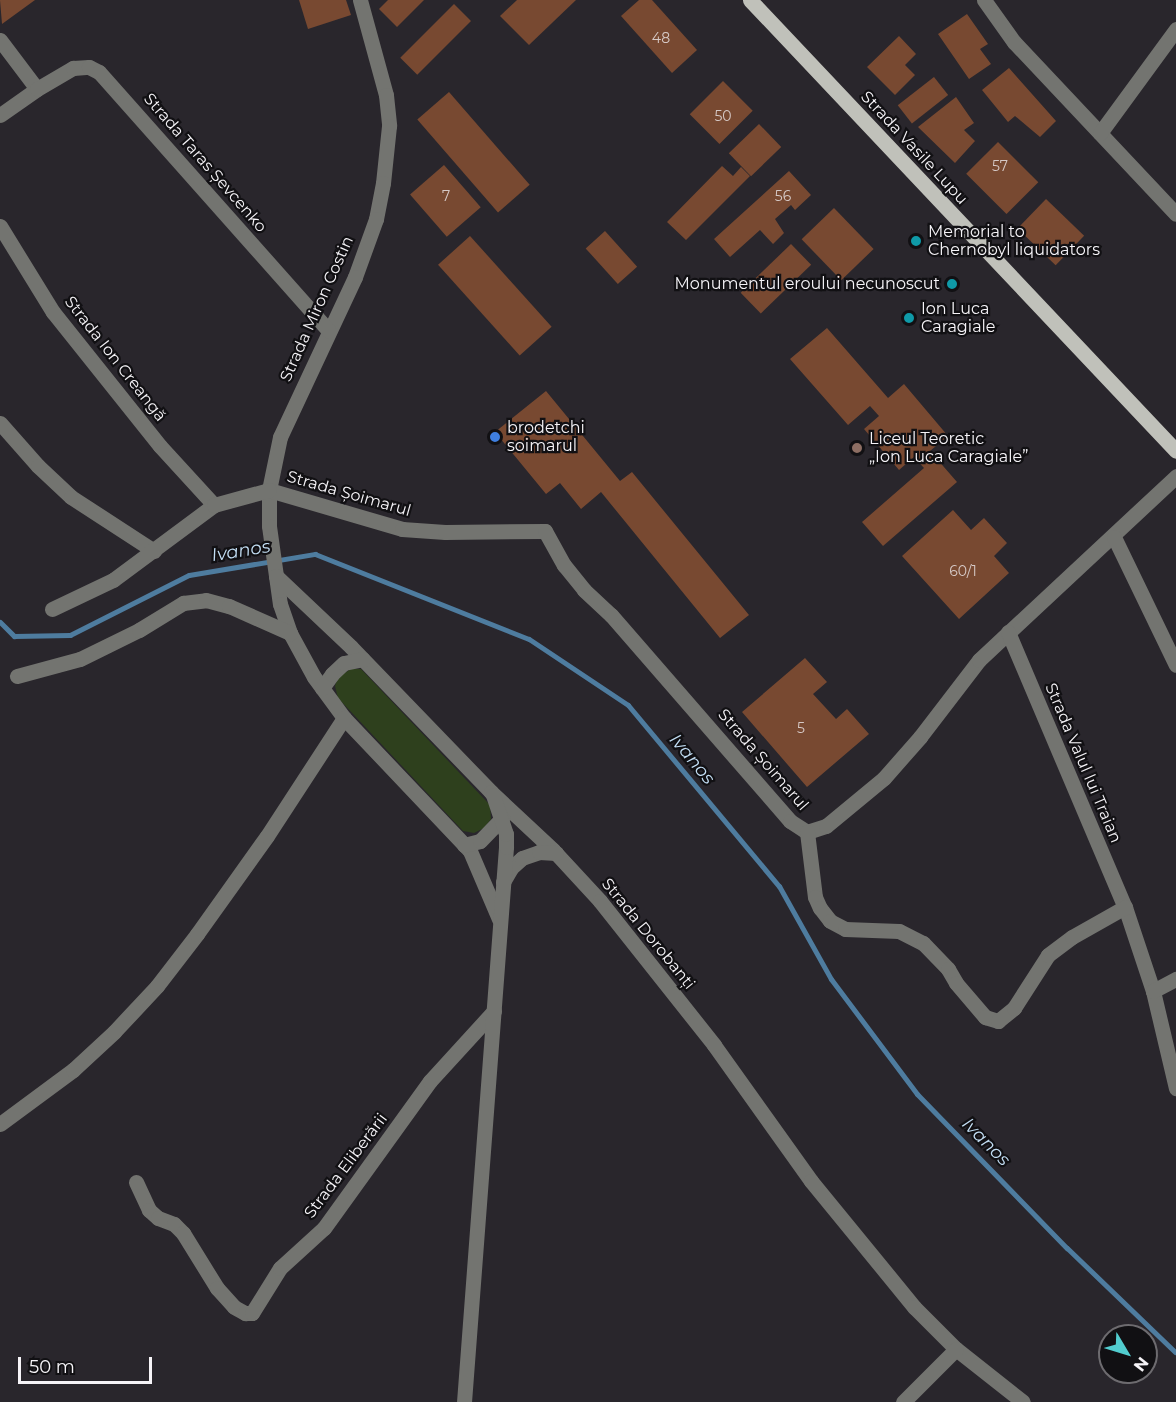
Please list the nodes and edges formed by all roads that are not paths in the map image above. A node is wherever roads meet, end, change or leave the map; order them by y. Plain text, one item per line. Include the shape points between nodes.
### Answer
1 (360, 0) edge
2 (750, 0) edge
3 (984, 0) edge
4 (1176, 29) edge
5 (0, 40) edge
6 (37, 89) junction
7 (0, 115) edge
8 (1100, 133) junction
9 (1176, 214) edge
10 (0, 226) edge
11 (329, 331) junction
12 (0, 423) edge
13 (1176, 451) edge
14 (1176, 476) edge
15 (268, 490) junction
16 (214, 505) junction
17 (1114, 537) junction
18 (153, 551) junction
19 (276, 576) junction
20 (52, 609) dead end
21 (1008, 632) junction
22 (290, 633) junction
23 (363, 659) junction
24 (1176, 664) edge
25 (17, 676) dead end
26 (322, 688) junction
27 (344, 718) junction
28 (491, 792) junction
29 (502, 818) junction
30 (807, 832) junction
31 (464, 844) junction
32 (556, 853) junction
33 (503, 883) junction
34 (1125, 907) junction
35 (499, 918) junction
36 (1176, 979) edge
37 (1153, 991) junction
38 (494, 1011) junction
39 (1176, 1088) edge
40 (0, 1124) edge
41 (136, 1182) dead end
42 (956, 1349) junction
43 (464, 1402) edge
44 (903, 1402) edge
45 (1023, 1402) edge

1 - 11 street, Strada Miron Costin via 386,95 386,161 376,219 355,277
2 - 13 main road, Strada Vasile Lupu
3 - 8 street via 1014,42
4 - 8 street
5 - 6 street
6 - 7 street
6 - 11 street, Strada Taras Șevcenko via 73,68 89,67 99,72
8 - 9 street
10 - 16 street, Strada Ion Creangă via 53,312 160,446
11 - 15 street, Strada Miron Costin via 280,437
12 - 18 street via 71,497
14 - 17 street, Strada Șoimarul
15 - 16 street
15 - 19 street
15 - 30 street, Strada Șoimarul via 402,530 545,531 584,590 611,615 790,820
16 - 18 street
17 - 21 street, Strada Șoimarul
17 - 24 street
18 - 20 street via 112,580
19 - 22 street
19 - 23 street, Strada Dorobanți
21 - 30 street, Strada Șoimarul via 979,660 884,778 826,826
21 - 34 street, Strada Valul lui Traian
22 - 25 street via 228,606 206,600 183,603 80,659
22 - 26 street
23 - 26 street via 344,663
23 - 28 street, Strada Dorobanți
26 - 27 street
27 - 31 street
27 - 40 street via 267,836 157,986 73,1070
28 - 29 street
28 - 32 street, Strada Dorobanți
29 - 31 street via 480,841
29 - 33 street via 506,834
30 - 34 street via 815,897 830,921 845,929 899,932 923,943 985,1017 998,1021 1014,1008 1048,955
31 - 35 street via 482,875
32 - 33 street via 539,852 522,858
32 - 42 street, Strada Dorobanți via 600,901 693,1018 812,1181 914,1307
33 - 35 street
34 - 37 street, Strada Valul lui Traian
35 - 38 street
36 - 37 street
37 - 39 street, Strada Valul lui Traian
38 - 41 street, Strada Eliberării via 430,1081 324,1228 280,1268 252,1313 234,1307 217,1288 183,1233 148,1210
38 - 43 street
42 - 44 street
42 - 45 street, Strada Dorobanți

